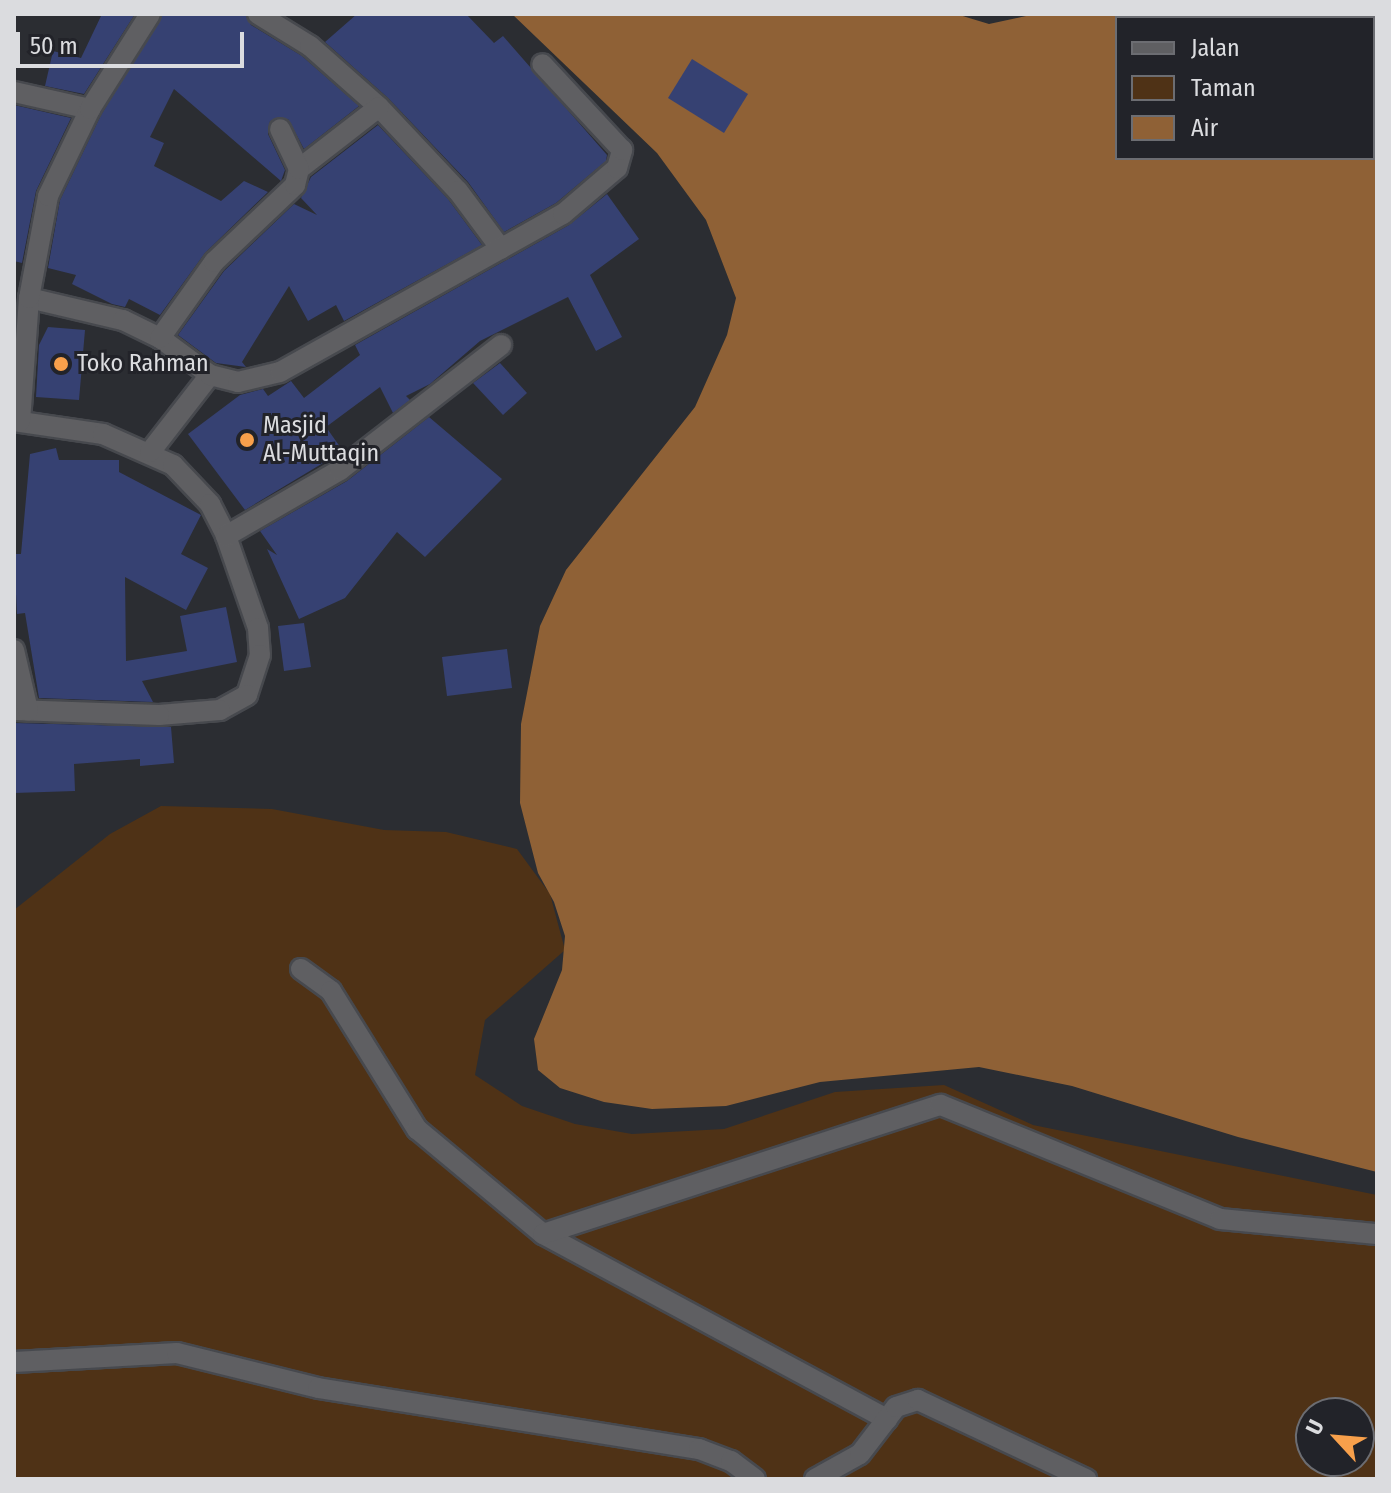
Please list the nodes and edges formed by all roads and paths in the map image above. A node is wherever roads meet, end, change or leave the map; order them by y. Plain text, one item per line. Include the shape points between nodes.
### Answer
1 (150, 14) edge
2 (258, 14) edge
3 (542, 64) dead end
4 (14, 92) edge
5 (379, 107) junction
6 (90, 109) junction
7 (280, 129) dead end
8 (299, 169) junction
9 (501, 249) junction
10 (29, 298) junction
11 (160, 338) junction
12 (501, 345) dead end
13 (210, 375) junction
14 (17, 421) edge
15 (150, 452) junction
16 (226, 536) junction
17 (14, 650) edge
18 (21, 710) edge
19 (301, 969) dead end
20 (543, 1234) junction
21 (1377, 1234) edge
22 (14, 1362) edge
23 (887, 1419) junction
24 (755, 1479) edge
25 (815, 1479) edge
26 (1086, 1479) edge

1 - 6 street
2 - 5 street via 310,46
3 - 9 street via 624,156 563,214
4 - 6 street
5 - 8 street
5 - 9 street via 458,191
6 - 10 street via 48,196
7 - 8 street
8 - 11 street via 290,193 214,262
9 - 13 street via 280,372 238,382
10 - 11 street via 101,312
10 - 14 street
11 - 13 street
12 - 16 street via 340,470
13 - 15 street
14 - 15 street via 77,427
15 - 16 street via 195,487
16 - 18 street via 258,628 256,679 247,695 220,710 196,715
17 - 18 street
19 - 20 street via 331,991 417,1129
20 - 21 street via 941,1105 1220,1219
20 - 23 street
22 - 24 street via 177,1353 333,1390 699,1449 731,1461
23 - 25 street via 860,1454
23 - 26 street via 896,1407 918,1400

